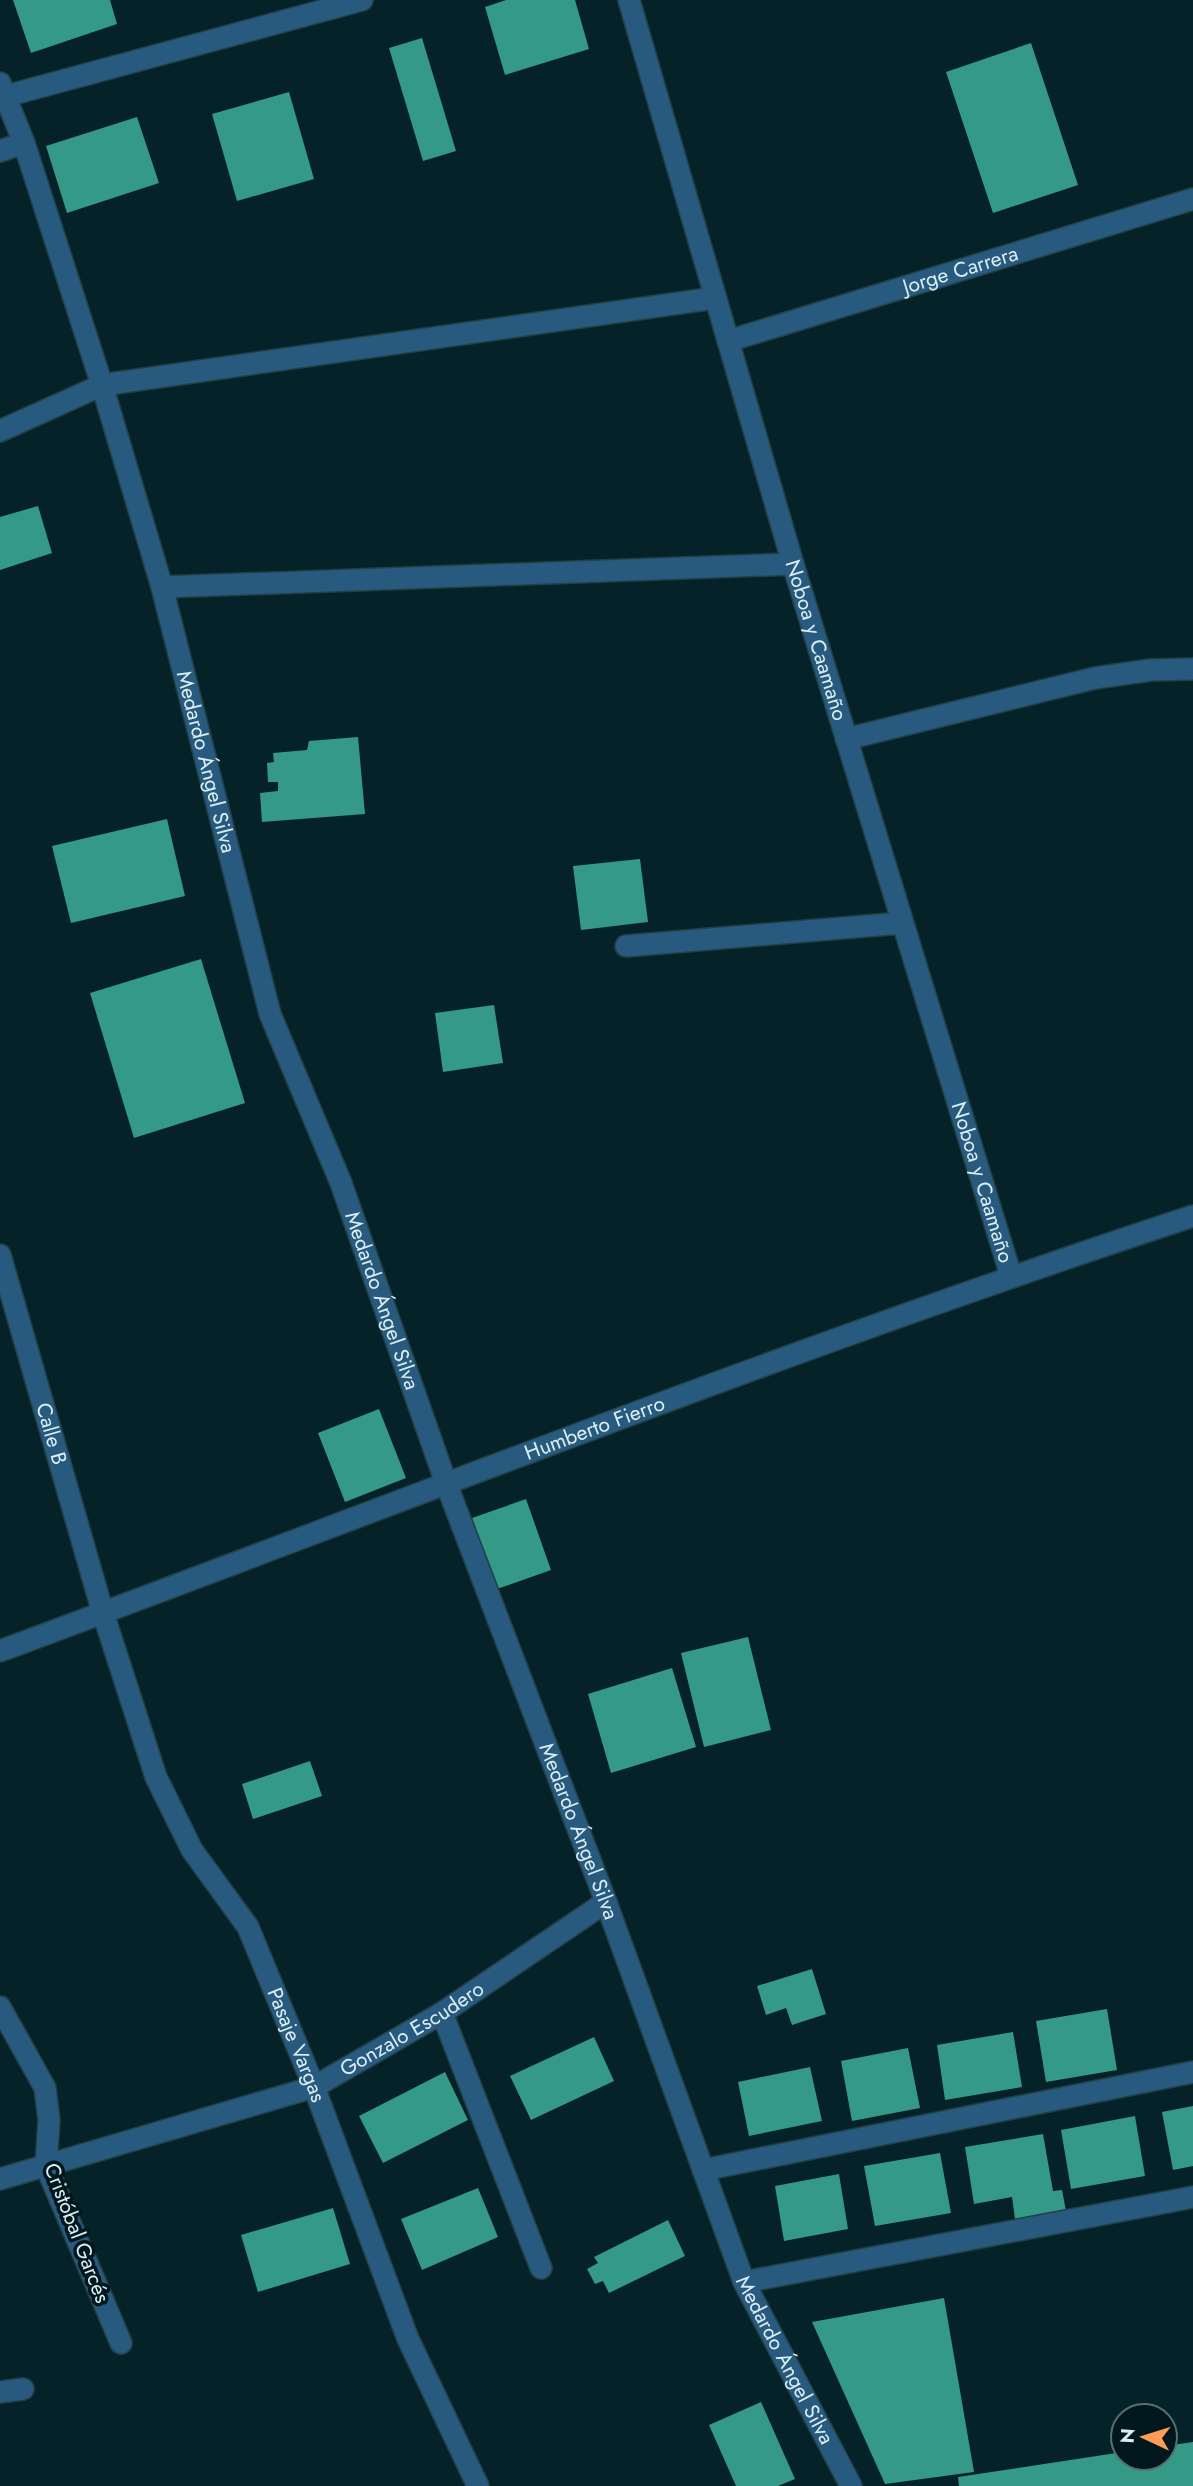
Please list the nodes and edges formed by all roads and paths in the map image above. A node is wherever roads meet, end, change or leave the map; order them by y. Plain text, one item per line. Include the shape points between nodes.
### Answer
1 (362, 0) edge
2 (629, 0) edge
3 (3, 90) edge
4 (24, 143) junction
5 (0, 151) edge
6 (1193, 199) edge
7 (715, 298) junction
8 (728, 341) junction
9 (102, 385) junction
10 (0, 431) edge
11 (793, 564) junction
12 (162, 587) junction
13 (1193, 669) edge
14 (846, 739) junction
15 (902, 923) junction
16 (626, 946) dead end
17 (1193, 1216) edge
18 (0, 1255) edge
19 (1011, 1276) junction
20 (446, 1483) junction
21 (103, 1613) junction
22 (0, 1651) edge
23 (606, 1902) junction
24 (0, 2007) edge
25 (442, 2012) junction
26 (1193, 2071) edge
27 (314, 2087) junction
28 (46, 2166) junction
29 (703, 2170) junction
30 (0, 2179) edge
31 (1193, 2197) edge
32 (541, 2268) dead end
33 (744, 2282) junction
34 (121, 2343) dead end
35 (23, 2389) dead end
36 (0, 2392) edge
37 (478, 2486) edge
38 (851, 2486) edge

1 - 3 street
2 - 7 street, Noboa y Caamaño
3 - 4 street, Medardo Ángel Silva
4 - 5 street
4 - 9 street, Medardo Ángel Silva
6 - 8 street, Jorge Carrera
7 - 8 street, Noboa y Caamaño
7 - 9 street
8 - 11 street, Noboa y Caamaño
9 - 10 street
9 - 12 street, Medardo Ángel Silva
11 - 12 street
11 - 14 street, Noboa y Caamaño
12 - 20 street, Medardo Ángel Silva via 270,1014 341,1183
13 - 14 street via 1095,678
14 - 15 street, Noboa y Caamaño
15 - 16 street
15 - 19 street, Noboa y Caamaño
17 - 19 street, Humberto Fierro
18 - 21 street, Calle B
19 - 20 street, Humberto Fierro
20 - 21 street, Humberto Fierro
20 - 23 street, Medardo Ángel Silva
21 - 22 street, Humberto Fierro
21 - 27 street, Pasaje Vargas via 156,1777 192,1850 248,1927
23 - 25 street, Gonzalo Escudero
23 - 29 street, Medardo Ángel Silva
24 - 28 street, Cristóbal Garcés via 45,2088 49,2120
25 - 27 street, Gonzalo Escudero
25 - 32 street
26 - 29 street
27 - 28 street, Gonzalo Escudero
27 - 37 street, Pasaje Vargas via 408,2339
28 - 30 street, Gonzalo Escudero
28 - 34 street, Cristóbal Garcés
29 - 33 street, Medardo Ángel Silva
31 - 33 street
33 - 38 street, Medardo Ángel Silva
35 - 36 street

